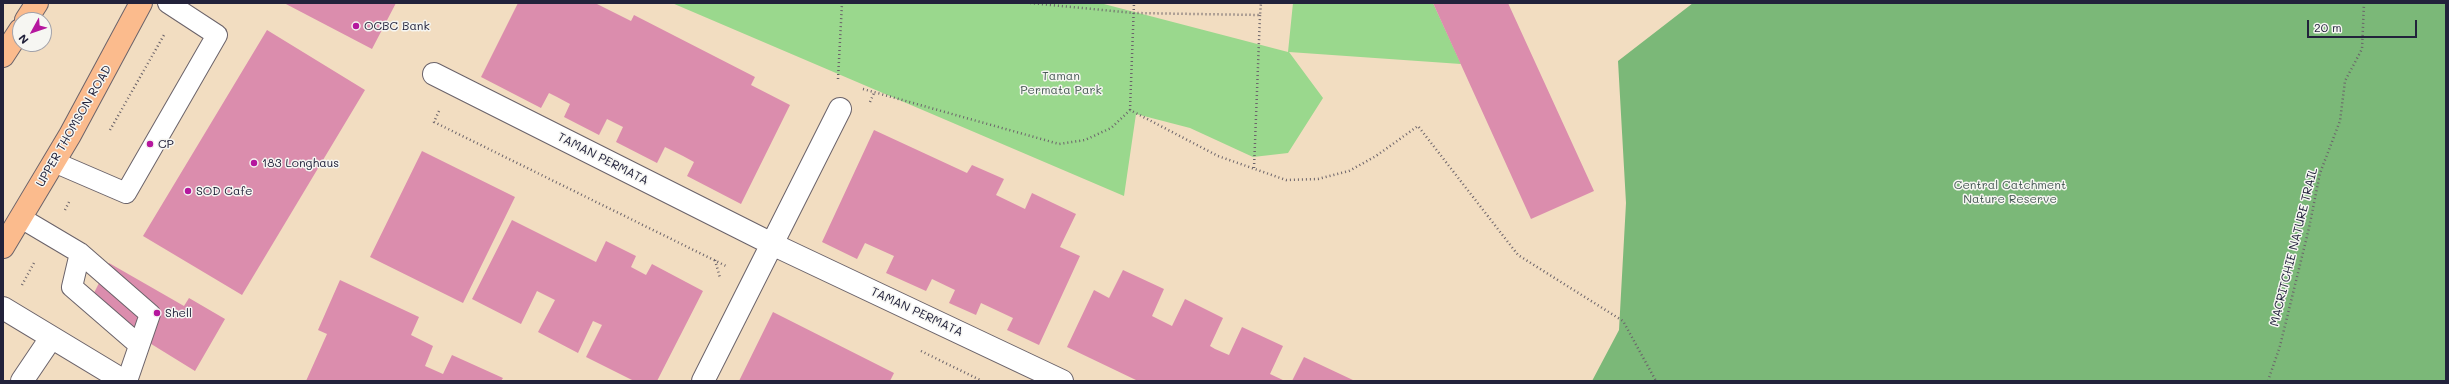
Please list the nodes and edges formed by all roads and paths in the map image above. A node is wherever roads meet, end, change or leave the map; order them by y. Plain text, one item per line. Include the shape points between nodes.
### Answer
1 (37, 3) edge
2 (141, 3) edge
3 (168, 3) edge
4 (842, 3) edge
5 (1030, 3) edge
6 (1134, 3) edge
7 (1261, 3) edge
8 (2364, 3) edge
9 (31, 12) edge
10 (1134, 13) junction
11 (1260, 15) junction
12 (12, 42) edge
13 (3, 56) edge
14 (443, 78) joint
15 (838, 86) junction
16 (840, 110) joint
17 (1130, 110) junction
18 (54, 162) junction
19 (1254, 168) junction
20 (21, 218) junction
21 (772, 244) junction
22 (3, 247) edge
23 (80, 252) junction
24 (752, 280) junction
25 (115, 284) junction
26 (3, 308) edge
27 (103, 314) junction
28 (51, 338) junction
29 (139, 345) junction
30 (914, 347) dead end
31 (22, 381) edge
32 (126, 381) edge
33 (703, 381) edge
34 (982, 381) edge
35 (1062, 381) edge
36 (1656, 381) edge
37 (2268, 381) edge

1 - 9 main road
2 - 18 main road, UPPER THOMSON ROAD via 120,46
3 - 18 lane via 217,35 126,193
4 - 15 path
5 - 10 path
6 - 10 path
7 - 11 path
8 - 37 path, MACRITCHIE NATURE TRAIL via 2362,49 2345,81 2340,121 2320,173 2308,235 2280,346
10 - 11 path
10 - 17 path
11 - 19 path
12 - 13 main road
14 - 21 street, TAMAN PERMATA
14 - 24 path via 434,122
15 - 16 path
15 - 17 path via 852,86 1059,144 1085,140 1111,128
16 - 21 street
17 - 19 path via 1218,156
18 - 20 main road, UPPER THOMSON ROAD
19 - 36 path via 1286,180 1318,179 1349,171 1376,156 1418,126 1518,255 1624,321
20 - 22 main road, UPPER THOMSON ROAD
20 - 23 lane
21 - 24 street
21 - 35 street, TAMAN PERMATA
23 - 25 lane
23 - 27 lane via 72,287
24 - 33 street
25 - 27 lane
25 - 29 lane via 150,314
26 - 28 street
27 - 29 lane
28 - 31 street
28 - 32 street
29 - 32 lane
30 - 34 path

